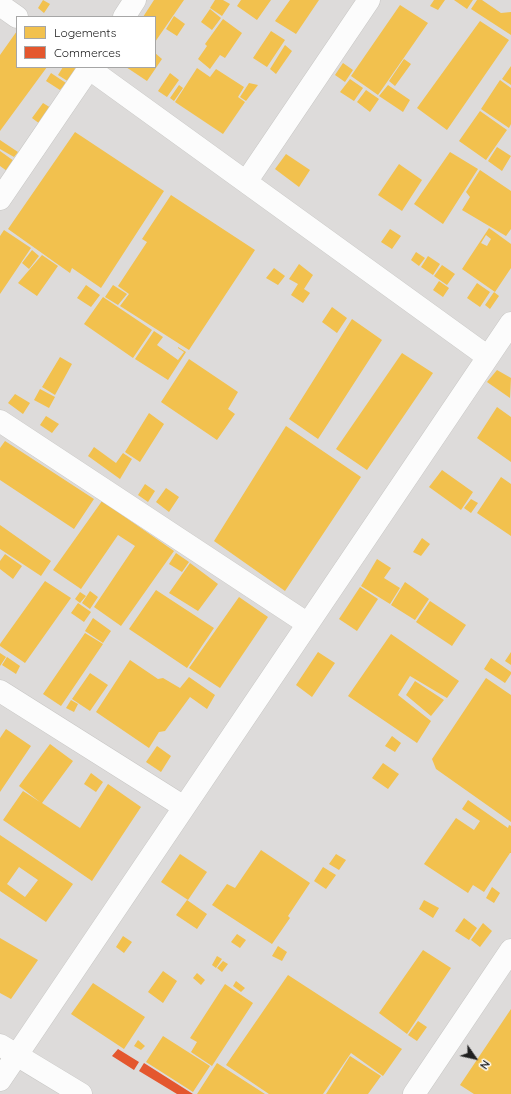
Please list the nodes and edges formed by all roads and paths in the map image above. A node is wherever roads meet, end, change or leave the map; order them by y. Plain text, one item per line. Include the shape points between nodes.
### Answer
1 (135, 0) edge
2 (368, 0) edge
3 (0, 5) edge
4 (16, 16) edge
5 (125, 16) edge
6 (87, 68) edge
7 (89, 68) edge
8 (246, 182) junction
9 (0, 199) edge
10 (511, 323) edge
11 (488, 357) junction
12 (0, 421) edge
13 (308, 624) junction
14 (0, 691) edge
15 (184, 807) junction
16 (511, 950) edge
17 (8, 1050) edge
18 (0, 1080) edge
19 (81, 1094) edge
20 (414, 1094) edge

1 - 5 street
2 - 8 street
3 - 4 street
6 - 9 street
7 - 8 street
8 - 11 street
10 - 11 street
11 - 13 street
12 - 13 street
13 - 15 street
14 - 15 street
15 - 17 street
16 - 20 street
17 - 18 street
17 - 19 street

